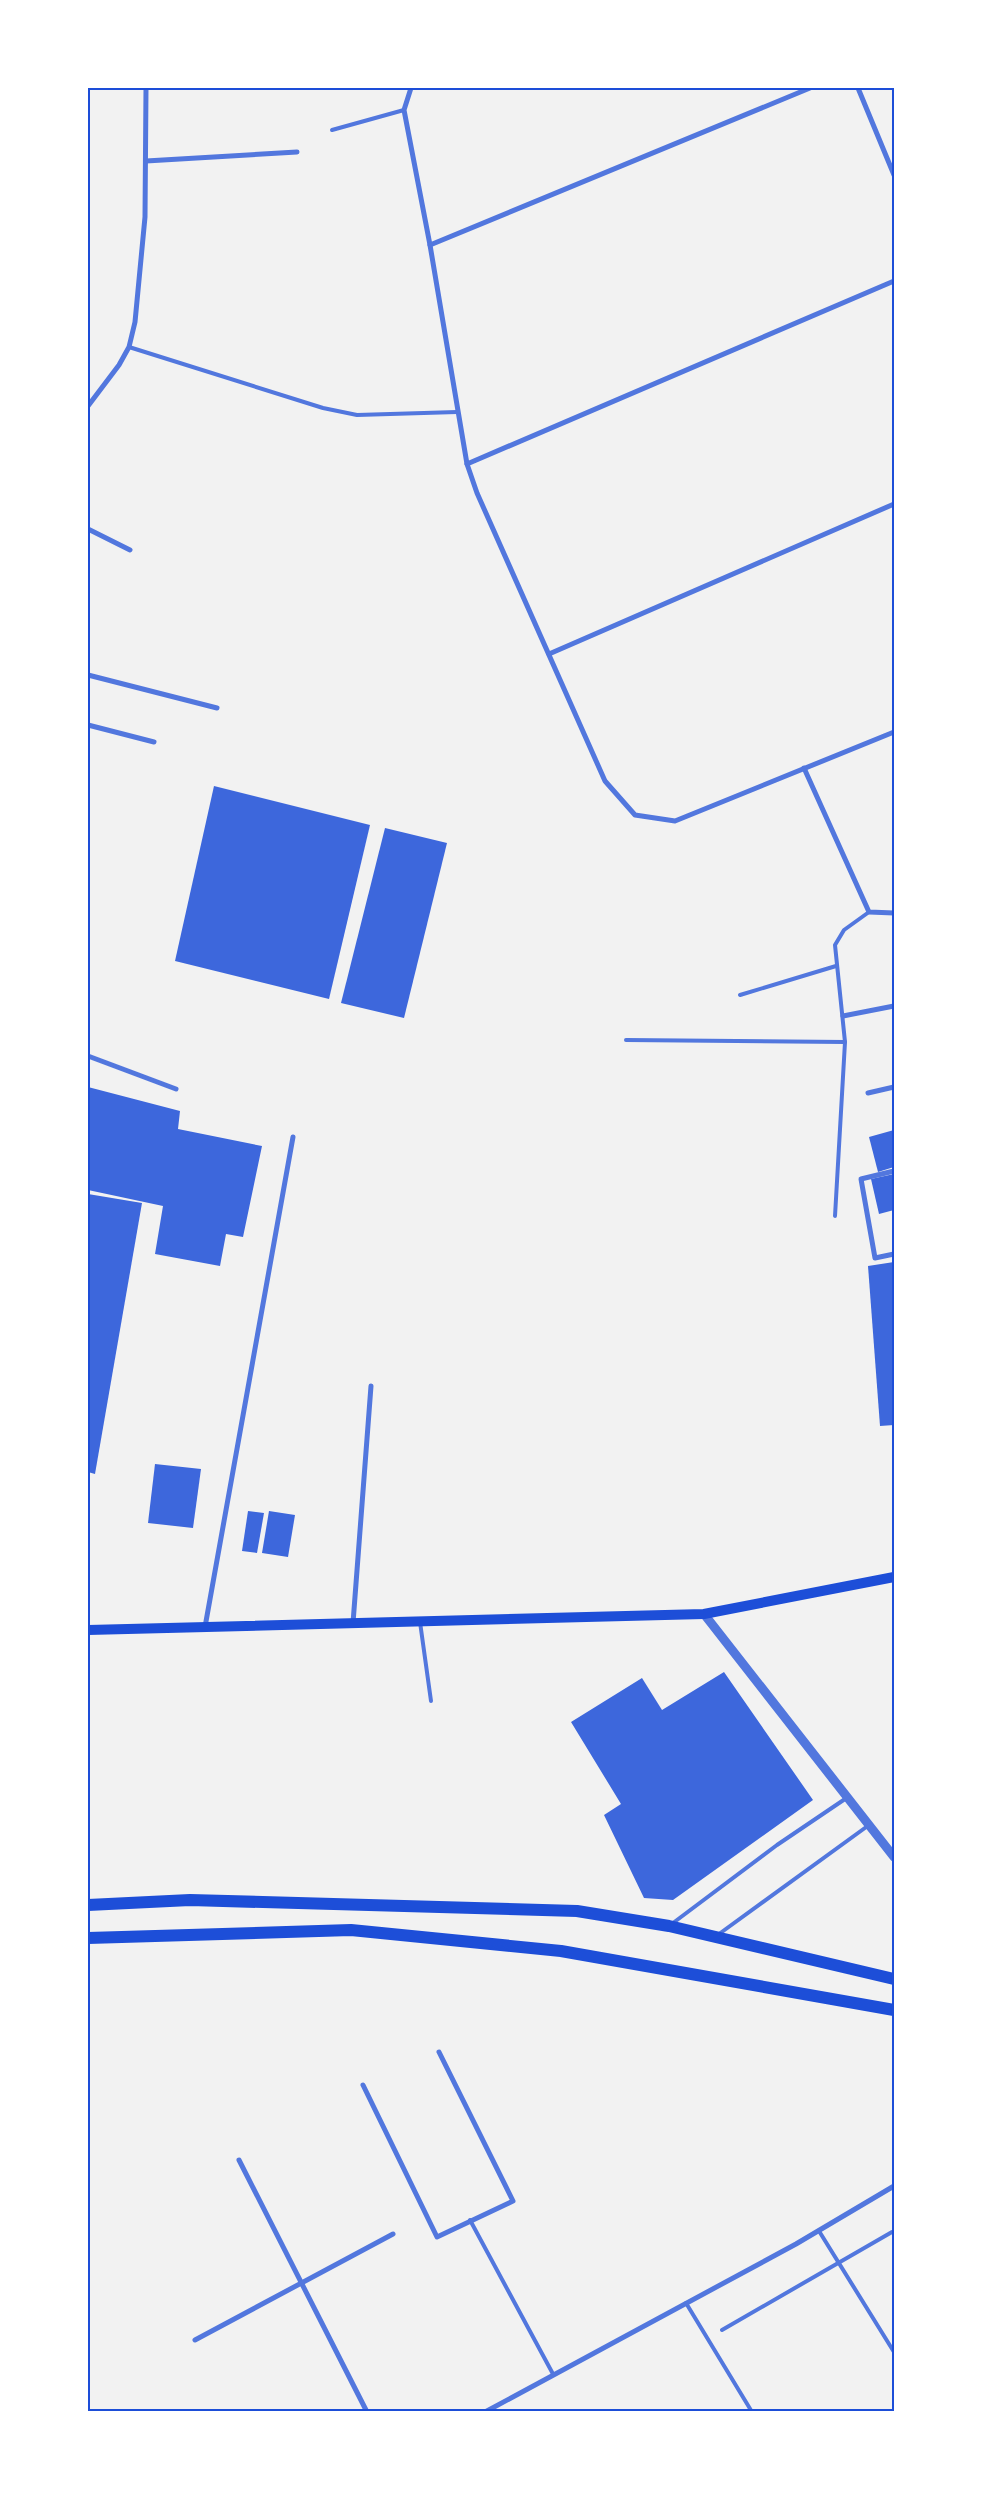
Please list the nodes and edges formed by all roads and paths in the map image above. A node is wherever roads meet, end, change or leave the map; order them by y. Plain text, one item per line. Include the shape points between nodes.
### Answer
1 (146, 88) edge
2 (411, 88) edge
3 (810, 88) edge
4 (858, 88) edge
5 (404, 110) junction
6 (332, 130) dead end
7 (297, 152) dead end
8 (146, 161) junction
9 (894, 175) edge
10 (430, 245) junction
11 (894, 281) edge
12 (129, 347) junction
13 (88, 406) edge
14 (457, 412) junction
15 (467, 464) junction
16 (894, 504) edge
17 (88, 529) edge
18 (130, 550) dead end
19 (549, 654) junction
20 (88, 675) edge
21 (217, 708) dead end
22 (88, 724) edge
23 (894, 732) edge
24 (154, 742) dead end
25 (804, 768) junction
26 (869, 912) junction
27 (894, 914) edge
28 (836, 966) junction
29 (740, 995) dead end
30 (894, 1006) edge
31 (843, 1016) junction
32 (626, 1040) dead end
33 (845, 1042) junction
34 (88, 1056) edge
35 (894, 1087) edge
36 (176, 1089) dead end
37 (868, 1093) dead end
38 (293, 1137) dead end
39 (894, 1170) edge
40 (835, 1216) dead end
41 (894, 1254) edge
42 (371, 1386) dead end
43 (894, 1577) edge
44 (704, 1614) junction
45 (420, 1622) junction
46 (353, 1624) junction
47 (205, 1628) junction
48 (88, 1630) edge
49 (430, 1701) dead end
50 (848, 1797) junction
51 (868, 1825) junction
52 (894, 1857) edge
53 (88, 1905) edge
54 (669, 1926) junction
55 (715, 1937) junction
56 (88, 1938) edge
57 (894, 1979) edge
58 (894, 2010) edge
59 (439, 2052) dead end
60 (363, 2085) dead end
61 (240, 2160) dead end
62 (894, 2186) edge
63 (470, 2220) junction
64 (819, 2231) junction
65 (892, 2232) dead end
66 (393, 2234) dead end
67 (838, 2264) junction
68 (302, 2284) junction
69 (686, 2303) junction
70 (722, 2330) dead end
71 (195, 2340) dead end
72 (894, 2352) edge
73 (553, 2374) junction
74 (367, 2412) edge
75 (485, 2412) edge
76 (752, 2412) edge

1 - 8 street
2 - 5 street
3 - 10 street
4 - 9 street
5 - 6 lane
5 - 10 street
7 - 8 street
8 - 12 street via 139,300
10 - 14 street
11 - 15 street
12 - 13 street
12 - 14 lane via 323,408 356,415
14 - 15 street
15 - 19 street
16 - 19 street
17 - 18 street
19 - 25 street via 604,781 635,815 676,821
20 - 21 street
22 - 24 street
23 - 25 street
25 - 26 street
26 - 27 street
26 - 28 lane via 844,930 835,945
28 - 29 lane
28 - 31 lane
30 - 31 street
31 - 33 lane
32 - 33 lane
33 - 40 lane
34 - 36 street
35 - 37 street
38 - 47 street
39 - 41 street via 861,1179 875,1258
42 - 46 street
43 - 44 main road
44 - 45 main road
44 - 50 street
45 - 46 main road
45 - 49 lane
46 - 47 main road
47 - 48 main road
50 - 51 street
50 - 54 lane via 777,1845
51 - 52 street
51 - 55 lane
53 - 54 main road via 190,1900 568,1911
54 - 55 main road
55 - 57 main road
56 - 58 main road via 351,1930 561,1951
59 - 63 street via 513,2201
60 - 63 street via 437,2237
61 - 68 street
62 - 64 street
63 - 73 lane
64 - 67 lane
64 - 69 street
65 - 67 lane
66 - 68 street
67 - 70 lane
67 - 72 lane
68 - 71 street
68 - 74 street
69 - 73 street
69 - 76 lane
73 - 75 street

